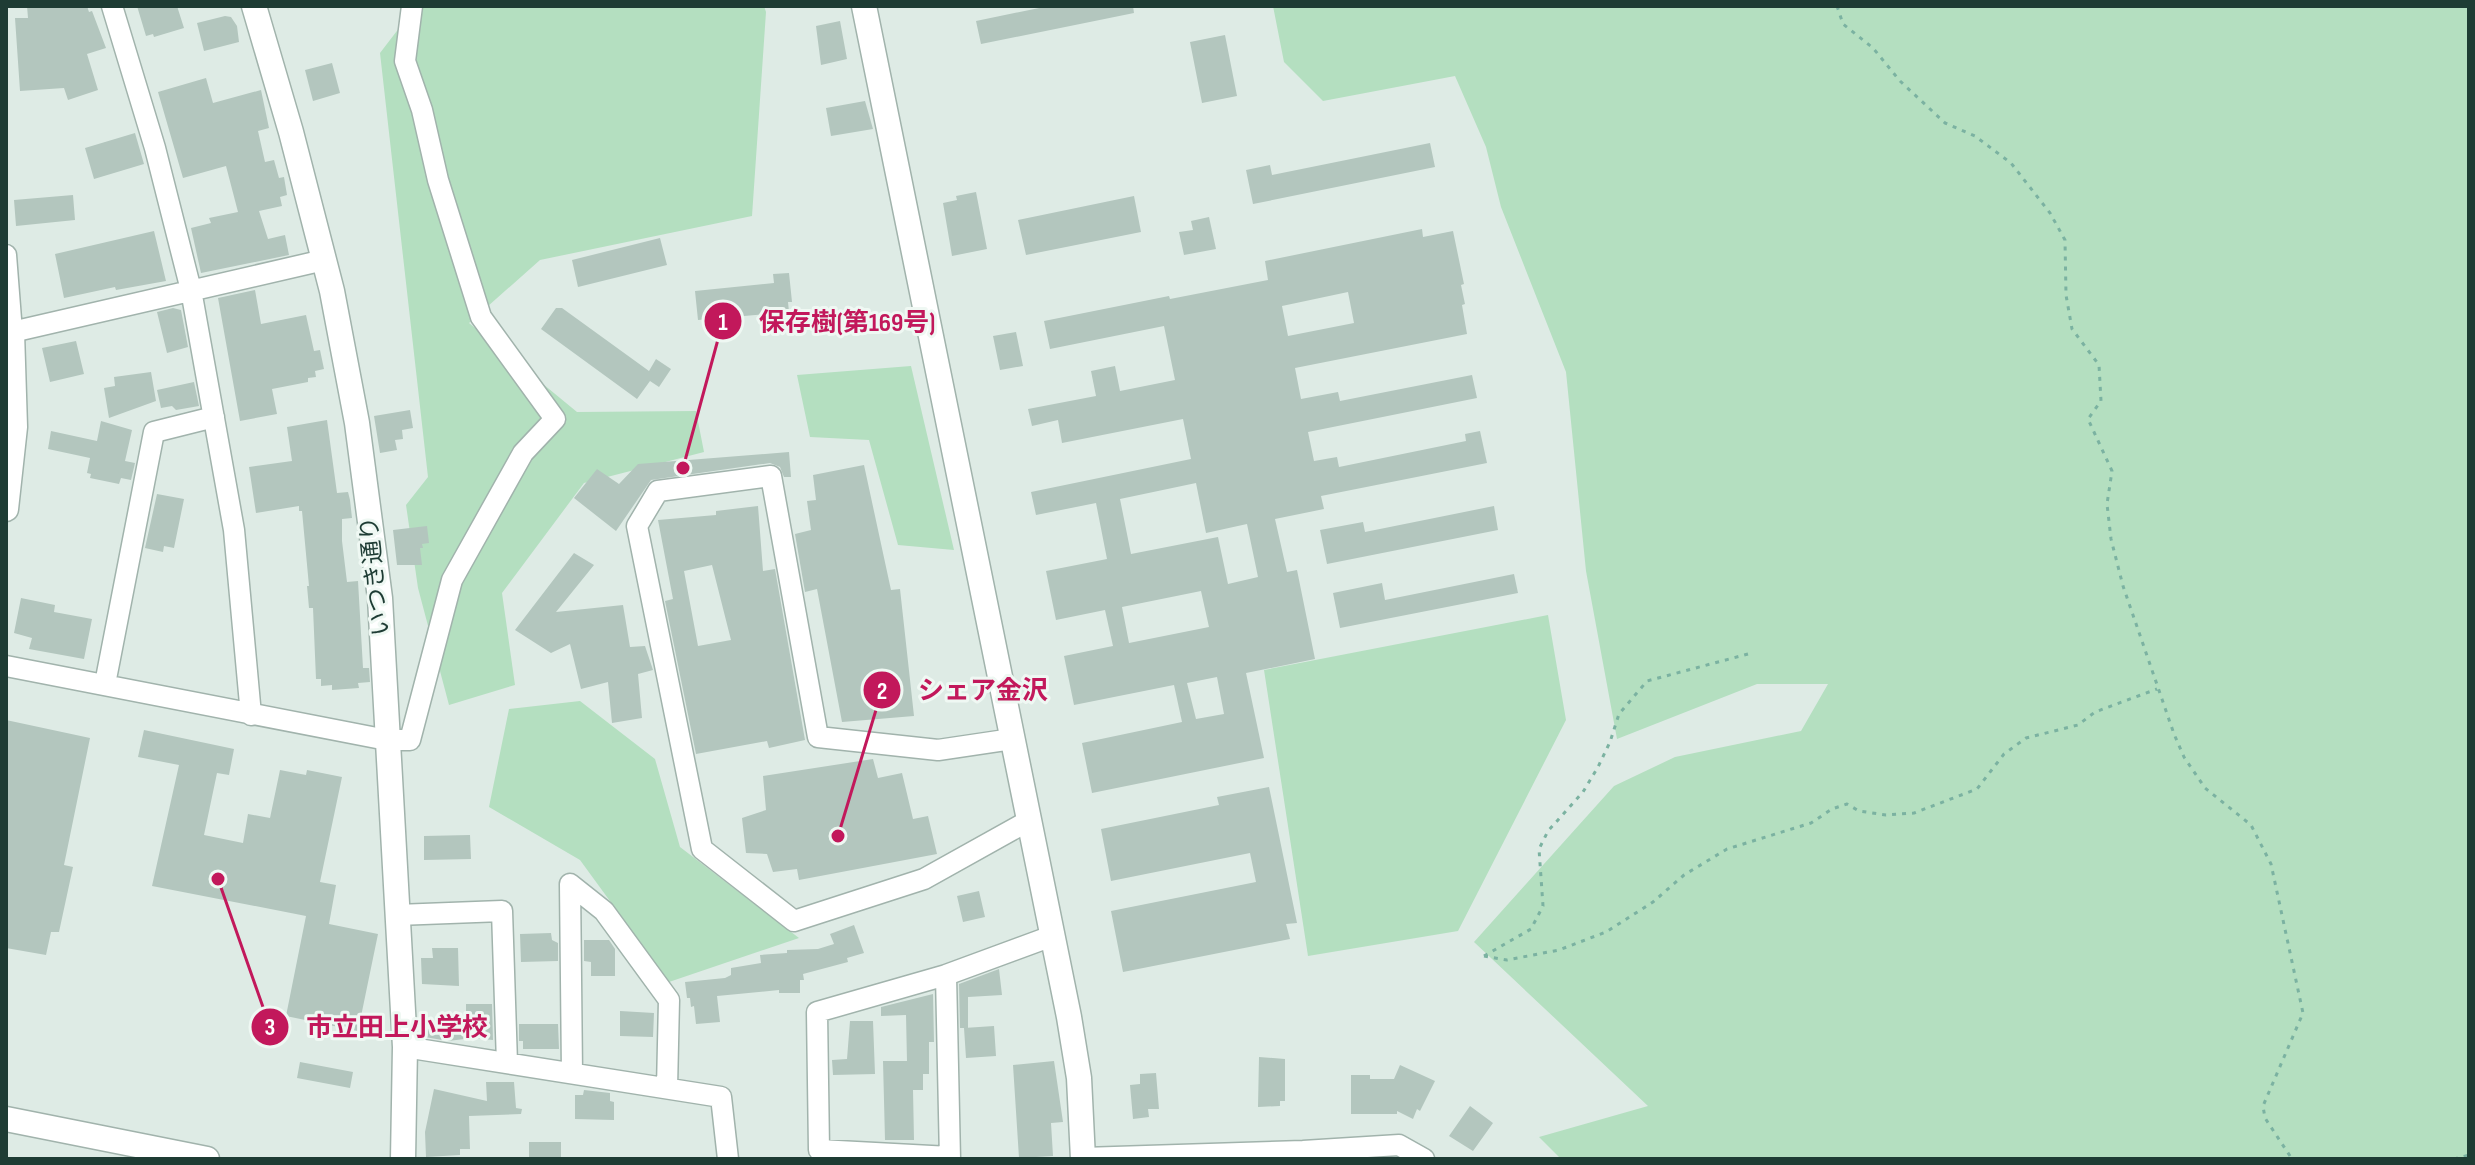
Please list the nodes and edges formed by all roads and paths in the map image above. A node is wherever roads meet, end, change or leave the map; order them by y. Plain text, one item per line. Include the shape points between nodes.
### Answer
1 (112, 6) edge
2 (254, 6) edge
3 (412, 6) edge
4 (864, 6) edge
5 (1837, 6) edge
6 (6, 255) edge
7 (324, 260) junction
8 (191, 290) junction
9 (9, 332) edge
10 (214, 417) junction
11 (6, 509) edge
12 (1748, 654) dead end
13 (6, 666) edge
14 (105, 684) junction
15 (2157, 689) junction
16 (251, 715) junction
17 (1012, 739) junction
18 (387, 740) junction
19 (1028, 821) junction
20 (397, 915) junction
21 (1052, 936) junction
22 (946, 975) junction
23 (405, 1047) junction
24 (507, 1063) junction
25 (572, 1073) junction
26 (667, 1088) junction
27 (6, 1119) edge
28 (1303, 1155) edge
29 (2469, 1155) edge
30 (1184, 1157) edge
31 (950, 1158) edge
32 (207, 1159) edge
33 (403, 1159) edge
34 (728, 1159) edge
35 (1083, 1159) edge
36 (1424, 1159) edge
37 (2292, 1159) edge
38 (2454, 1159) edge

1 - 8 street
2 - 7 street, いつき通り
3 - 18 street via 405,61 481,317 555,419 523,453 452,580 410,740
4 - 17 street
5 - 15 path via 1843,24 1945,123 1975,136 2011,163 2065,240 2072,329 2099,365 2101,401 2088,419 2112,471 2107,504 2111,539
6 - 9 street
7 - 8 street
7 - 18 street, いつき通り via 357,423 380,598
8 - 9 street
8 - 10 street
9 - 11 street via 15,427
10 - 14 street via 154,432
10 - 16 street via 234,530
12 - 15 path via 1647,681 1619,714 1583,792 1543,840 1543,906 1531,929 1484,956 1507,960 1559,950 1606,932 1727,849 1811,823 1832,809 1847,804 1886,815 1914,813 1977,789 2004,754 2026,738 2078,725 2095,712
13 - 14 street
14 - 16 street
15 - 37 path via 2184,757 2205,788 2251,825 2271,864 2303,1013 2263,1106 2265,1118
16 - 18 street
17 - 19 street
17 - 19 street via 938,750 818,737 771,476 658,491 637,526 702,849 794,921 924,879
18 - 20 street, いつき通り
19 - 21 street
20 - 23 street, いつき通り
20 - 24 street via 502,911
21 - 22 street
21 - 35 street via 1079,1078
22 - 31 street
22 - 31 street via 817,1012 819,1150
23 - 24 street
23 - 33 street, いつき通り
24 - 25 street
25 - 26 street
25 - 26 street via 570,884 604,911 669,1000
26 - 34 street via 721,1097
27 - 32 street
28 - 30 street
28 - 36 street via 1399,1145
29 - 38 path
30 - 35 street

